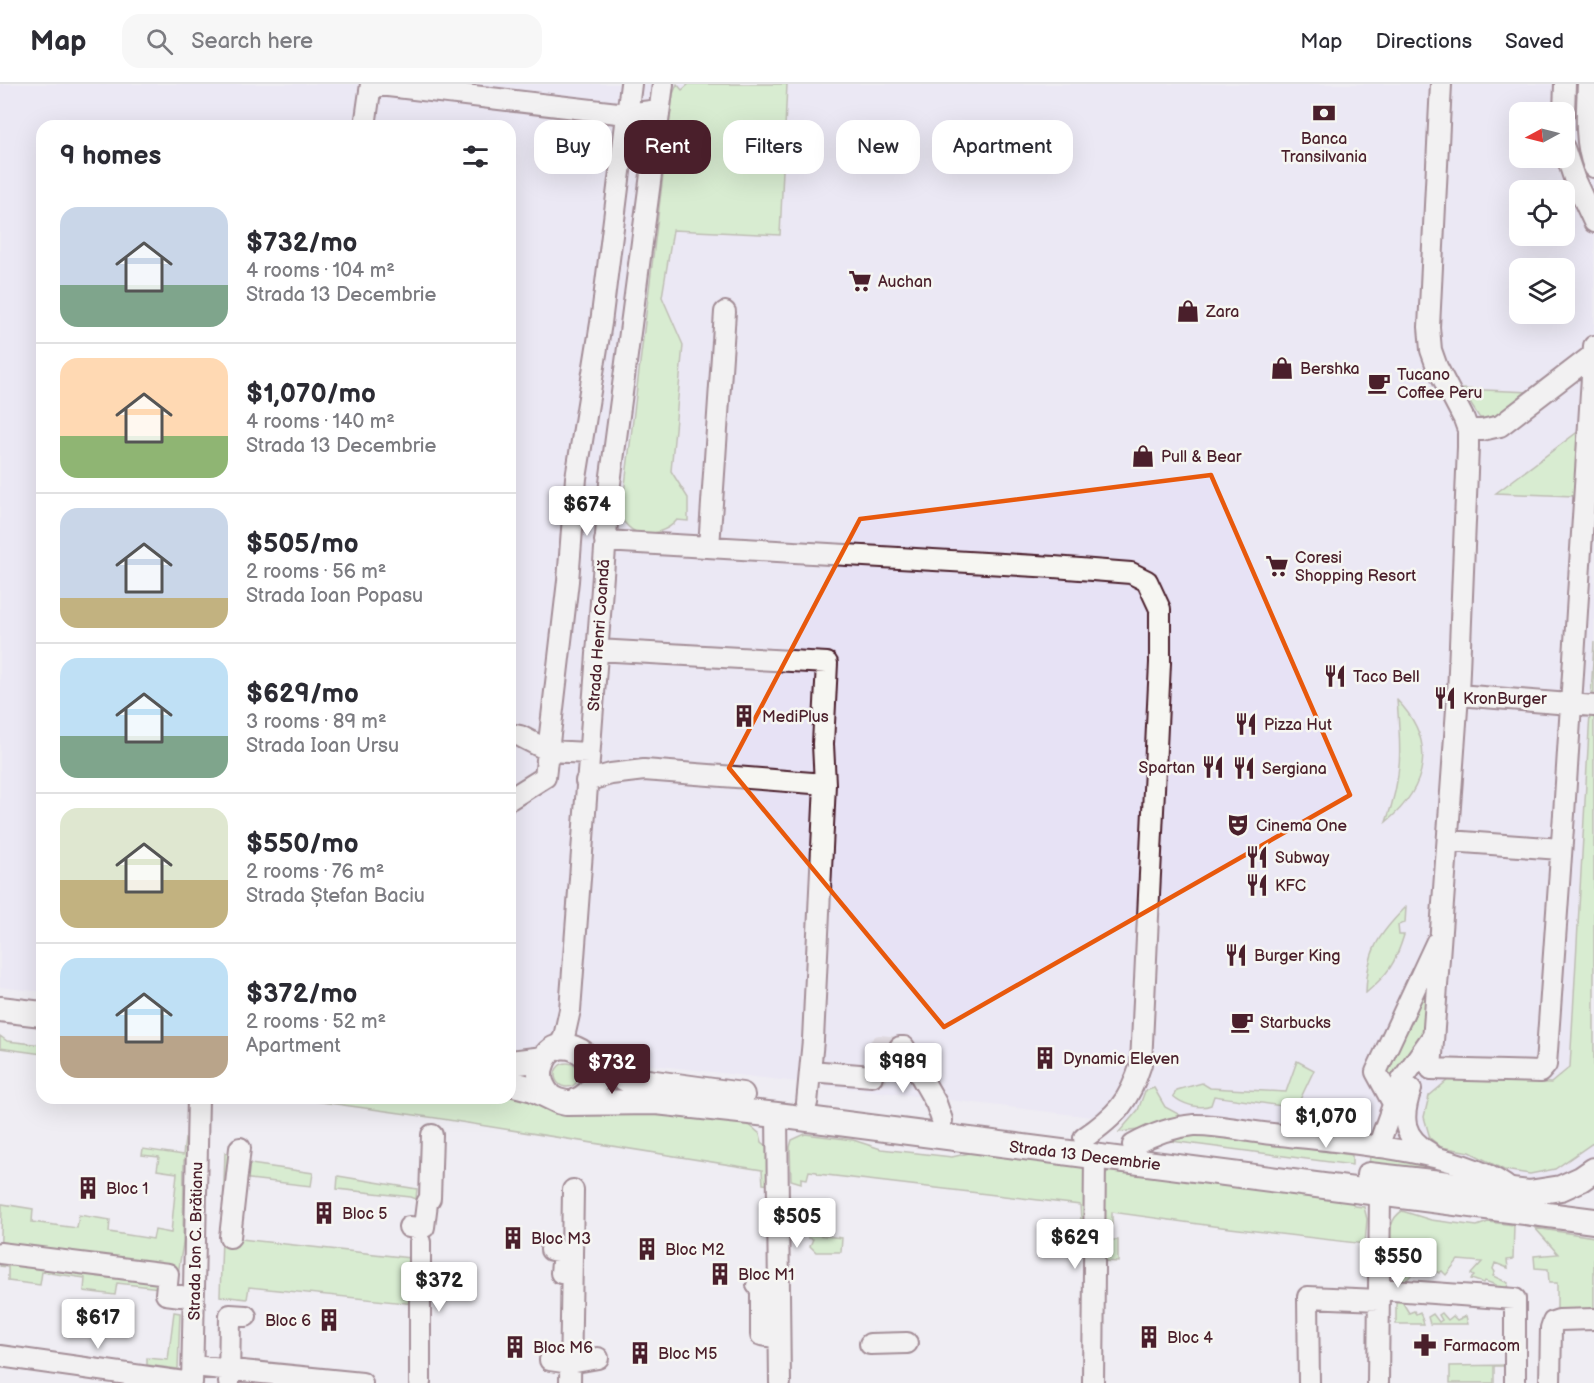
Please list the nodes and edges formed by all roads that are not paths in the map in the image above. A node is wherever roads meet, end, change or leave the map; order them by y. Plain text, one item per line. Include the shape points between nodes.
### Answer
1 (631, 84) edge
2 (663, 84) edge
3 (1441, 84) edge
4 (1565, 84) edge
5 (1588, 84) edge
6 (1564, 102) edge
7 (659, 112) junction
8 (626, 114) junction
9 (366, 120) edge
10 (1594, 167) edge
11 (1571, 168) edge
12 (1594, 222) edge
13 (613, 233) junction
14 (644, 237) junction
15 (724, 312) dead end
16 (602, 323) junction
17 (632, 327) junction
18 (1594, 346) edge
19 (1594, 354) edge
20 (1468, 430) junction
21 (576, 478) junction
22 (610, 483) junction
23 (605, 541) junction
24 (709, 547) junction
25 (568, 581) junction
26 (602, 584) junction
27 (597, 650) junction
28 (1458, 695) junction
29 (1571, 705) junction
30 (1594, 706) edge
31 (516, 735) edge
32 (549, 751) junction
33 (588, 753) junction
34 (586, 781) junction
35 (825, 784) junction
36 (516, 795) edge
37 (1449, 841) junction
38 (1561, 849) junction
39 (1442, 930) junction
40 (0, 1009) edge
41 (36, 1013) edge
42 (1433, 1035) junction
43 (900, 1047) dead end
44 (569, 1055) junction
45 (516, 1062) edge
46 (1431, 1069) junction
47 (810, 1071) junction
48 (872, 1076) dead end
49 (516, 1085) edge
50 (550, 1097) junction
51 (575, 1102) junction
52 (807, 1103) junction
53 (198, 1104) edge
54 (1394, 1105) junction
55 (777, 1115) junction
56 (942, 1120) junction
57 (432, 1135) dead end
58 (1133, 1145) junction
59 (1378, 1147) junction
60 (240, 1148) dead end
61 (1090, 1148) junction
62 (1440, 1159) junction
63 (1594, 1170) edge
64 (573, 1190) dead end
65 (1513, 1192) junction
66 (1380, 1193) junction
67 (1594, 1221) edge
68 (230, 1238) dead end
69 (551, 1250) dead end
70 (0, 1254) edge
71 (757, 1285) dead end
72 (1379, 1295) junction
73 (181, 1296) dead end
74 (558, 1305) dead end
75 (246, 1316) dead end
76 (1594, 1319) edge
77 (779, 1338) junction
78 (907, 1343) dead end
79 (870, 1344) dead end
80 (0, 1356) edge
81 (598, 1358) dead end
82 (550, 1360) dead end
83 (570, 1363) junction
84 (229, 1376) edge
85 (192, 1377) edge
86 (362, 1383) edge
87 (420, 1383) edge
88 (570, 1383) edge
89 (780, 1383) edge
90 (1093, 1383) edge
91 (1309, 1383) edge
92 (1378, 1383) edge
93 (1515, 1383) edge
94 (1550, 1383) edge

1 - 8 street
2 - 7 street, Strada Henri Coandă
3 - 20 street via 1429,327 1437,367
4 - 6 street
5 - 10 street via 1588,145
7 - 8 street
7 - 14 street, Strada Henri Coandă
8 - 9 street via 371,84
8 - 13 street
11 - 12 street
13 - 14 street
13 - 16 street
14 - 17 street, Strada Henri Coandă
15 - 24 street
16 - 17 street
16 - 21 street
17 - 22 street, Strada Henri Coandă
18 - 19 street
19 - 20 street via 1500,426
19 - 29 street
20 - 28 street
21 - 22 street
21 - 25 street
22 - 23 street, Strada Henri Coandă
23 - 24 street
23 - 26 street, Strada Henri Coandă
24 - 61 street via 1054,567 1131,573 1147,580 1160,609 1160,652 1141,1064 1131,1093
25 - 26 street
25 - 32 street
26 - 27 street, Strada Henri Coandă
27 - 33 street, Strada Henri Coandă
27 - 35 street via 827,663 822,744
28 - 29 street
28 - 37 street
29 - 30 street
29 - 38 street
31 - 32 street
32 - 33 street
32 - 36 street via 544,777
33 - 34 street, Strada Henri Coandă
34 - 35 street via 644,770
34 - 44 street, Strada Henri Coandă via 570,1010 577,1029
35 - 47 street
37 - 38 street
37 - 39 street
38 - 46 street via 1546,1065 1540,1072
39 - 42 street
39 - 54 street via 1376,1072
40 - 41 main road
42 - 46 street
42 - 54 street via 1402,1080
43 - 56 street via 904,1047
44 - 45 main road
44 - 50 main road via 541,1065 540,1078
44 - 51 main road via 595,1071 593,1086
44 - 52 main road, Strada 13 Decembrie via 626,1079
46 - 62 street via 1412,1086 1406,1104 1407,1132 1415,1144
47 - 48 street
47 - 52 street
49 - 50 main road, Strada 13 Decembrie
50 - 51 main road, Strada 13 Decembrie
51 - 55 main road, Strada 13 Decembrie via 656,1102
52 - 56 main road, Strada 13 Decembrie
53 - 85 street, Strada Ion C. Brătianu
54 - 59 street
55 - 61 main road, Strada 13 Decembrie
55 - 77 street
56 - 61 main road, Strada 13 Decembrie
57 - 87 street via 430,1198 424,1227 414,1235
58 - 59 street via 1158,1132 1196,1125
58 - 61 main road, Strada 13 Decembrie
58 - 65 main road, Strada 13 Decembrie
59 - 62 street
60 - 68 street
61 - 66 main road, Strada 13 Decembrie
61 - 90 street
62 - 65 street via 1480,1171
63 - 65 main road, Strada 13 Decembrie via 1562,1188
64 - 83 street
66 - 67 main road, Strada 13 Decembrie
66 - 72 street
69 - 74 street via 563,1252
70 - 73 street via 168,1274 166,1294
71 - 77 street via 761,1285 761,1335
72 - 91 street via 1308,1297
72 - 92 street
72 - 93 street via 1515,1299
75 - 84 street via 230,1315
76 - 94 street via 1553,1322
77 - 89 street
78 - 79 street
80 - 85 street
81 - 83 street
82 - 83 street
83 - 88 street
84 - 85 street
84 - 86 street

